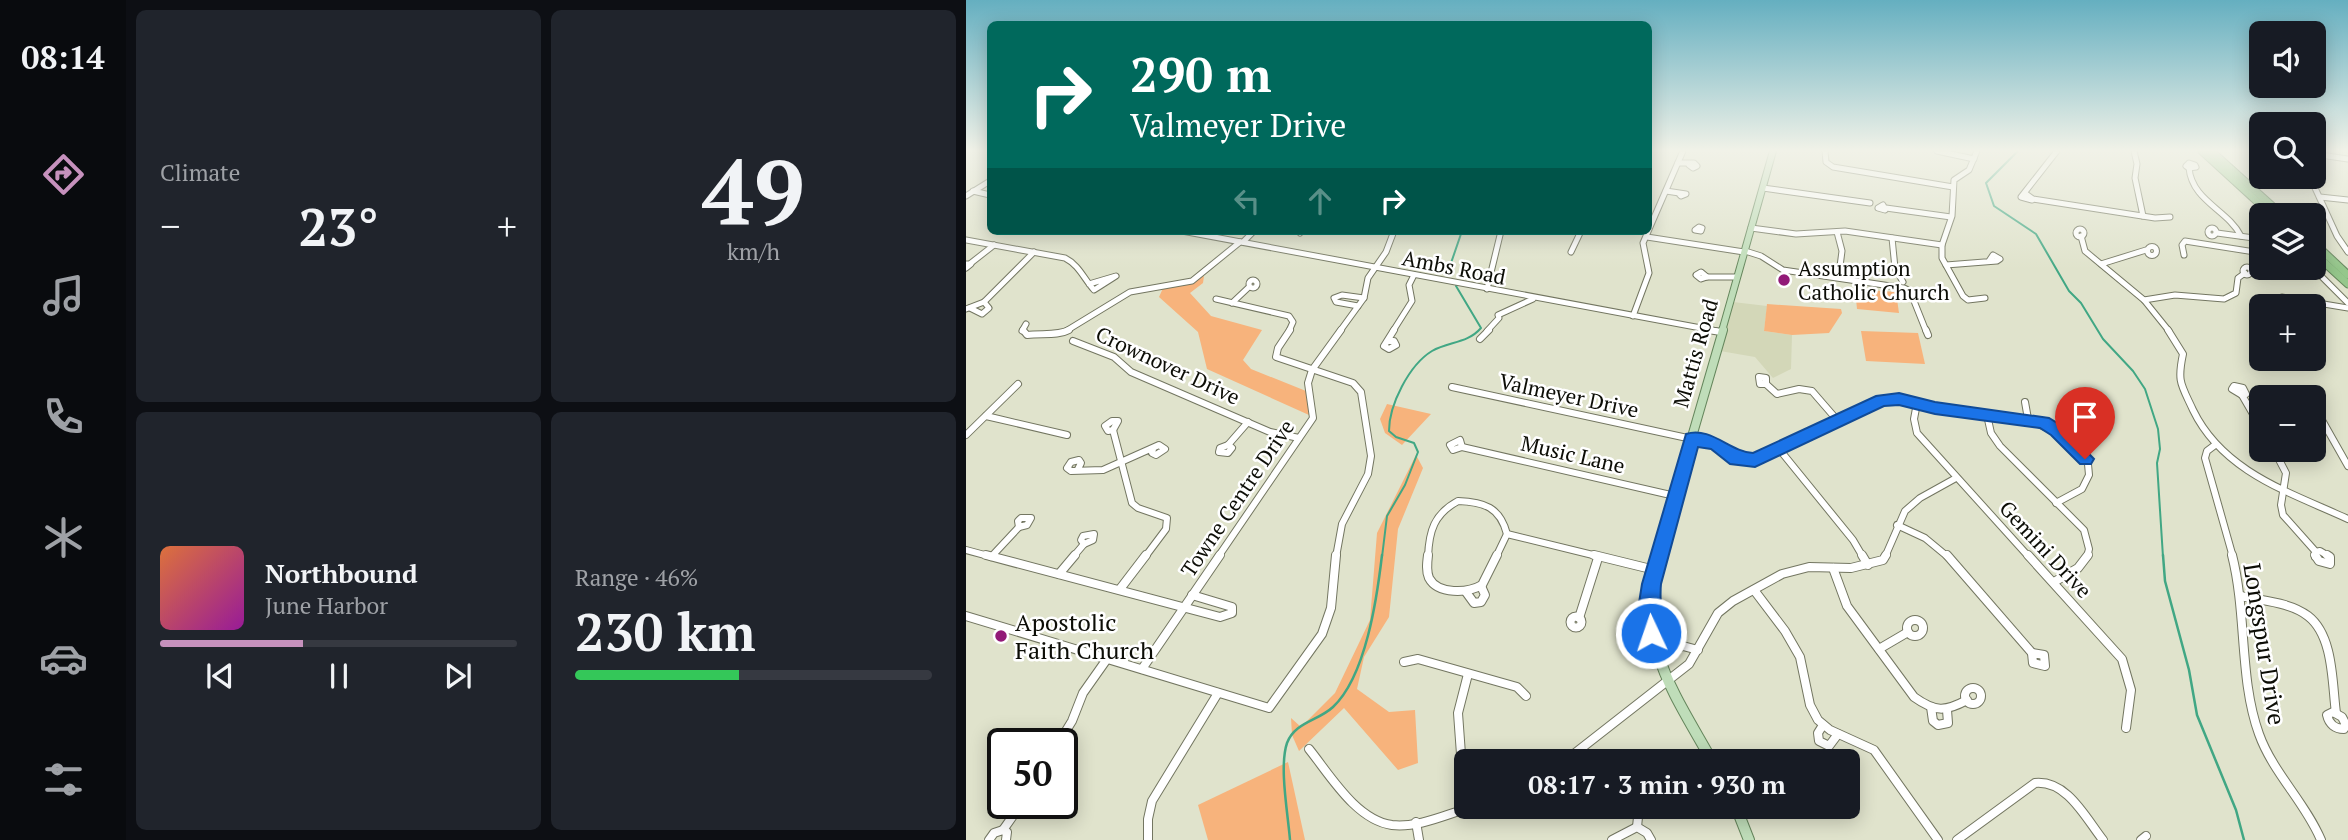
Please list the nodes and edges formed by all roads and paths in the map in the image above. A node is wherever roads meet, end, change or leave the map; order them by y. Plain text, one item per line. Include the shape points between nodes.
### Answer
1 (1762, 190) edge
2 (1778, 190) edge
3 (1953, 190) edge
4 (2026, 190) edge
5 (2138, 190) edge
6 (2197, 190) edge
7 (2245, 190) edge
8 (2254, 190) edge
9 (2317, 190) edge
10 (973, 191) joint
11 (1666, 191) joint
12 (1678, 193) dead end
13 (987, 194) edge
14 (966, 196) edge
15 (2320, 197) junction
16 (2348, 200) edge
17 (2259, 203) edge
18 (2269, 203) edge
19 (1871, 204) dead end
20 (1886, 208) dead end
21 (2143, 216) junction
22 (1951, 217) junction
23 (2170, 217) dead end
24 (1652, 225) edge
25 (1751, 228) junction
26 (1698, 231) dead end
27 (1837, 232) junction
28 (2217, 233) dead end
29 (1203, 235) edge
30 (1249, 235) edge
31 (1392, 235) edge
32 (1500, 235) edge
33 (1580, 235) edge
34 (2081, 236) dead end
35 (2241, 236) junction
36 (1647, 237) joint
37 (2249, 237) edge
38 (1892, 238) junction
39 (966, 240) edge
40 (1241, 242) junction
41 (1693, 244) junction
42 (994, 245) junction
43 (1942, 246) junction
44 (2146, 250) dead end
45 (2347, 250) edge
46 (1744, 251) junction
47 (2249, 251) edge
48 (1034, 252) junction
49 (1571, 252) dead end
50 (2326, 254) edge
51 (2184, 255) dead end
52 (1989, 261) dead end
53 (2101, 264) junction
54 (2326, 264) edge
55 (968, 265) edge
56 (1946, 265) junction
57 (1375, 268) junction
58 (2245, 273) dead end
59 (1839, 274) dead end
60 (1414, 275) junction
61 (2348, 275) edge
62 (1707, 277) dead end
63 (1737, 277) junction
64 (2324, 280) edge
65 (1903, 282) dead end
66 (1089, 284) dead end
67 (2348, 285) edge
68 (1249, 287) dead end
69 (1488, 289) junction
70 (1534, 298) junction
71 (1985, 298) dead end
72 (1216, 299) dead end
73 (1364, 299) junction
74 (2144, 300) junction
75 (2326, 302) edge
76 (1233, 303) junction
77 (2348, 305) edge
78 (1359, 306) junction
79 (968, 308) edge
80 (1633, 316) junction
81 (1026, 324) dead end
82 (1721, 332) junction
83 (1928, 335) dead end
84 (1480, 339) dead end
85 (1073, 341) dead end
86 (1388, 341) dead end
87 (1312, 370) junction
88 (1018, 384) dead end
89 (1766, 384) dead end
90 (1452, 387) dead end
91 (2242, 396) dead end
92 (2025, 402) dead end
93 (1917, 403) junction
94 (2249, 408) edge
95 (1987, 415) junction
96 (986, 416) junction
97 (2028, 419) junction
98 (1838, 421) junction
99 (1248, 422) junction
100 (2326, 427) edge
101 (1113, 430) dead end
102 (966, 435) edge
103 (1067, 435) dead end
104 (1300, 438) junction
105 (1692, 439) junction
106 (1228, 445) dead end
107 (2215, 445) junction
108 (1462, 447) dead end
109 (1153, 449) dead end
110 (1779, 449) junction
111 (2280, 462) edge
112 (1121, 463) junction
113 (2348, 466) edge
114 (1078, 469) dead end
115 (1956, 478) junction
116 (2286, 492) junction
117 (1675, 496) junction
118 (2056, 503) junction
119 (2348, 519) edge
120 (1897, 525) junction
121 (1018, 527) dead end
122 (1507, 534) junction
123 (1084, 544) dead end
124 (966, 550) edge
125 (2316, 552) dead end
126 (991, 557) junction
127 (1598, 558) junction
128 (1868, 565) junction
129 (1833, 568) junction
130 (1655, 570) junction
131 (1059, 574) junction
132 (2054, 582) junction
133 (1481, 586) junction
134 (1120, 589) junction
135 (1754, 590) junction
136 (1466, 592) junction
137 (1192, 595) junction
138 (2241, 596) junction
139 (1183, 607) junction
140 (1578, 618) dead end
141 (968, 619) edge
142 (1909, 632) dead end
143 (1879, 649) junction
144 (1698, 650) junction
145 (2032, 653) dead end
146 (1657, 655) junction
147 (1107, 659) junction
148 (1404, 662) dead end
149 (1142, 669) junction
150 (1468, 674) junction
151 (1668, 678) junction
152 (1218, 693) junction
153 (1526, 696) dead end
154 (1967, 700) dead end
155 (1931, 707) junction
156 (1947, 710) junction
157 (2336, 713) dead end
158 (1823, 725) junction
159 (1068, 728) edge
160 (2126, 728) dead end
161 (1838, 734) junction
162 (1310, 749) dead end
163 (1462, 749) edge
164 (1580, 749) edge
165 (1706, 749) edge
166 (1454, 812) edge
167 (1011, 819) edge
168 (1638, 819) edge
169 (1741, 819) edge
170 (1416, 822) junction
171 (1637, 827) junction
172 (1003, 830) junction
173 (989, 840) edge
174 (1006, 840) edge
175 (1148, 840) edge
176 (1419, 840) edge
177 (1612, 840) edge
178 (1651, 840) edge
179 (1749, 840) edge
180 (1938, 840) edge
181 (1957, 840) edge
182 (2103, 840) edge
183 (2321, 840) edge

1 - 25 main road, Mattis Road
2 - 19 street
3 - 22 street
4 - 21 street via 2033,200
5 - 21 street
6 - 35 street
7 - 17 highway
8 - 18 highway
9 - 15 street
10 - 13 street
10 - 14 street
11 - 12 street
11 - 24 street
15 - 16 street
15 - 45 street
20 - 22 street
21 - 23 street
22 - 43 street
25 - 27 street via 1796,234
25 - 46 main road, Mattis Road
26 - 41 street
27 - 38 street
27 - 59 street via 1842,251
28 - 35 street
29 - 40 street, Ambs Road
30 - 40 street
31 - 57 street
32 - 69 street
33 - 49 street
34 - 53 street via 2085,251
35 - 37 street
36 - 41 street
36 - 80 street via 1643,250 1649,273
38 - 43 street
38 - 65 street via 1895,268
39 - 42 street
40 - 57 street, Ambs Road
40 - 81 street via 1192,281 1130,292 1062,334 1027,335 1022,331
41 - 46 street
42 - 48 street
42 - 55 street
43 - 56 street
44 - 53 street
46 - 63 main road, Mattis Road
46 - 83 street via 1783,270 1904,288 1910,291
47 - 51 street via 2185,241
48 - 66 street via 1074,262
48 - 79 street via 984,302 989,308 982,314
50 - 61 highway
52 - 56 street
53 - 74 street
54 - 67 highway
56 - 71 street via 1966,299
57 - 60 street, Ambs Road
57 - 73 street via 1367,278
58 - 74 street via 2238,278 2236,293 2224,299 2175,295
60 - 69 street, Ambs Road
60 - 86 street via 1409,285 1412,302
62 - 63 street
63 - 82 main road, Mattis Road
64 - 77 street
68 - 76 street
69 - 70 street, Ambs Road
70 - 80 street, Ambs Road
70 - 84 street via 1498,315
72 - 76 street
73 - 78 street
73 - 78 street via 1334,298
74 - 107 street via 2181,348 2178,378
75 - 77 street
76 - 87 street via 1289,316 1292,328 1276,357
78 - 87 street
80 - 82 street, Ambs Road
82 - 105 main road, Mattis Road
85 - 99 street, Crownover Drive via 1114,357 1131,372
87 - 104 street, Towne Centre Drive via 1308,383 1313,418
87 - 152 street via 1353,383 1361,392 1371,454 1342,527 1328,618 1308,658 1269,708
88 - 96 street
89 - 98 street via 1784,395 1809,390
90 - 105 street, Valmeyer Drive
91 - 94 street
92 - 97 street
93 - 95 street, Valmeyer Drive
93 - 98 street, Valmeyer Drive via 1882,401
93 - 115 street, Gemini Drive via 1917,433
95 - 97 street, Valmeyer Drive
95 - 118 street via 2000,446
96 - 102 street
96 - 103 street
97 - 118 street, Valmeyer Drive via 2056,430 2079,451 2089,469 2084,488
98 - 110 street, Valmeyer Drive
99 - 104 street, Crownover Drive
99 - 106 street, Crownover Drive
100 - 113 street
101 - 112 street
104 - 137 street, Towne Centre Drive
105 - 110 street, Valmeyer Drive via 1715,444 1745,462
105 - 117 main road, Mattis Road
107 - 116 street via 2250,474
107 - 138 street, Longspur Drive via 2205,458
108 - 117 street, Music Lane
109 - 112 street
110 - 128 street
111 - 116 street via 2286,473
112 - 114 street via 1103,470
112 - 134 street via 1132,503 1168,521
115 - 120 street via 1912,501
115 - 132 street, Gemini Drive
116 - 119 street
116 - 125 street via 2283,515
117 - 130 main road, Mattis Road
118 - 132 street via 2084,530 2090,549 2084,563
120 - 128 street via 1883,560
120 - 145 street via 1942,550
121 - 126 street
122 - 127 street
122 - 133 street
122 - 136 street via 1503,518 1487,504 1458,501 1436,514 1431,525 1428,576 1434,584
123 - 131 street
124 - 126 street
126 - 131 street
127 - 130 street
127 - 140 street
128 - 129 street
129 - 135 street via 1809,567 1782,574
129 - 143 street via 1847,606
130 - 146 main road, Mattis Road via 1649,614
131 - 134 street
132 - 160 street, Gemini Drive via 2122,659 2131,690
133 - 136 street
133 - 136 street via 1485,595 1480,602 1475,603
134 - 139 street
135 - 144 street via 1718,613
135 - 158 street via 1801,657 1810,704
137 - 139 street, Towne Centre Drive
137 - 139 street via 1232,607 1232,613 1220,617
138 - 157 street via 2293,609 2314,621 2322,633
138 - 183 street, Longspur Drive via 2258,732
139 - 149 street, Towne Centre Drive
141 - 147 street
142 - 143 street
143 - 155 street via 1914,697
144 - 146 street via 1690,645
144 - 151 street via 1689,664
146 - 151 main road, Mattis Road
147 - 149 street
147 - 159 street via 1083,693
148 - 150 street via 1418,659
149 - 152 street
150 - 153 street via 1517,687
150 - 163 street via 1458,713
151 - 164 street
151 - 165 main road, Mattis Road
152 - 175 street via 1152,801
154 - 156 street
155 - 156 street
155 - 156 street via 1938,725 1948,723
158 - 161 street
158 - 161 street via 1818,733 1824,745 1829,746
161 - 180 street via 1874,750
162 - 170 street via 1375,820 1393,825
166 - 170 street
167 - 172 street
168 - 171 street
169 - 179 main road
170 - 176 street
171 - 177 street
171 - 178 street
172 - 173 street
172 - 174 street
181 - 182 street via 2035,783 2046,782 2061,787

